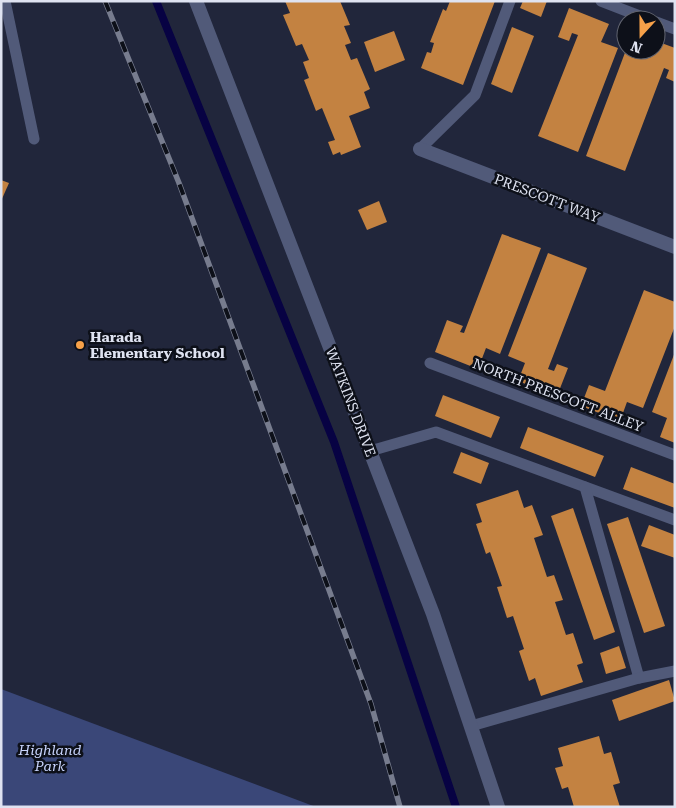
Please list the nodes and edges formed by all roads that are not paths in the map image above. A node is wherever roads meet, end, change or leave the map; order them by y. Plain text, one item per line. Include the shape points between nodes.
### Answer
1 (5, 1) edge
2 (196, 1) edge
3 (510, 1) edge
4 (601, 1) edge
5 (624, 10) edge
6 (34, 139) dead end
7 (420, 149) joint
8 (675, 247) edge
9 (430, 363) dead end
10 (370, 451) junction
11 (675, 455) edge
12 (585, 487) junction
13 (675, 520) edge
14 (675, 671) edge
15 (639, 678) junction
16 (470, 726) junction
17 (498, 807) edge

1 - 6 lane
2 - 10 street, WATKINS DRIVE
3 - 7 lane via 475,95
4 - 5 lane
7 - 8 street, PRESCOTT WAY
9 - 11 lane, NORTH PRESCOTT ALLEY
10 - 12 lane via 436,432
10 - 16 street, WATKINS DRIVE via 433,614
12 - 13 lane
12 - 15 lane
14 - 15 lane
15 - 16 lane
16 - 17 street, WATKINS DRIVE

